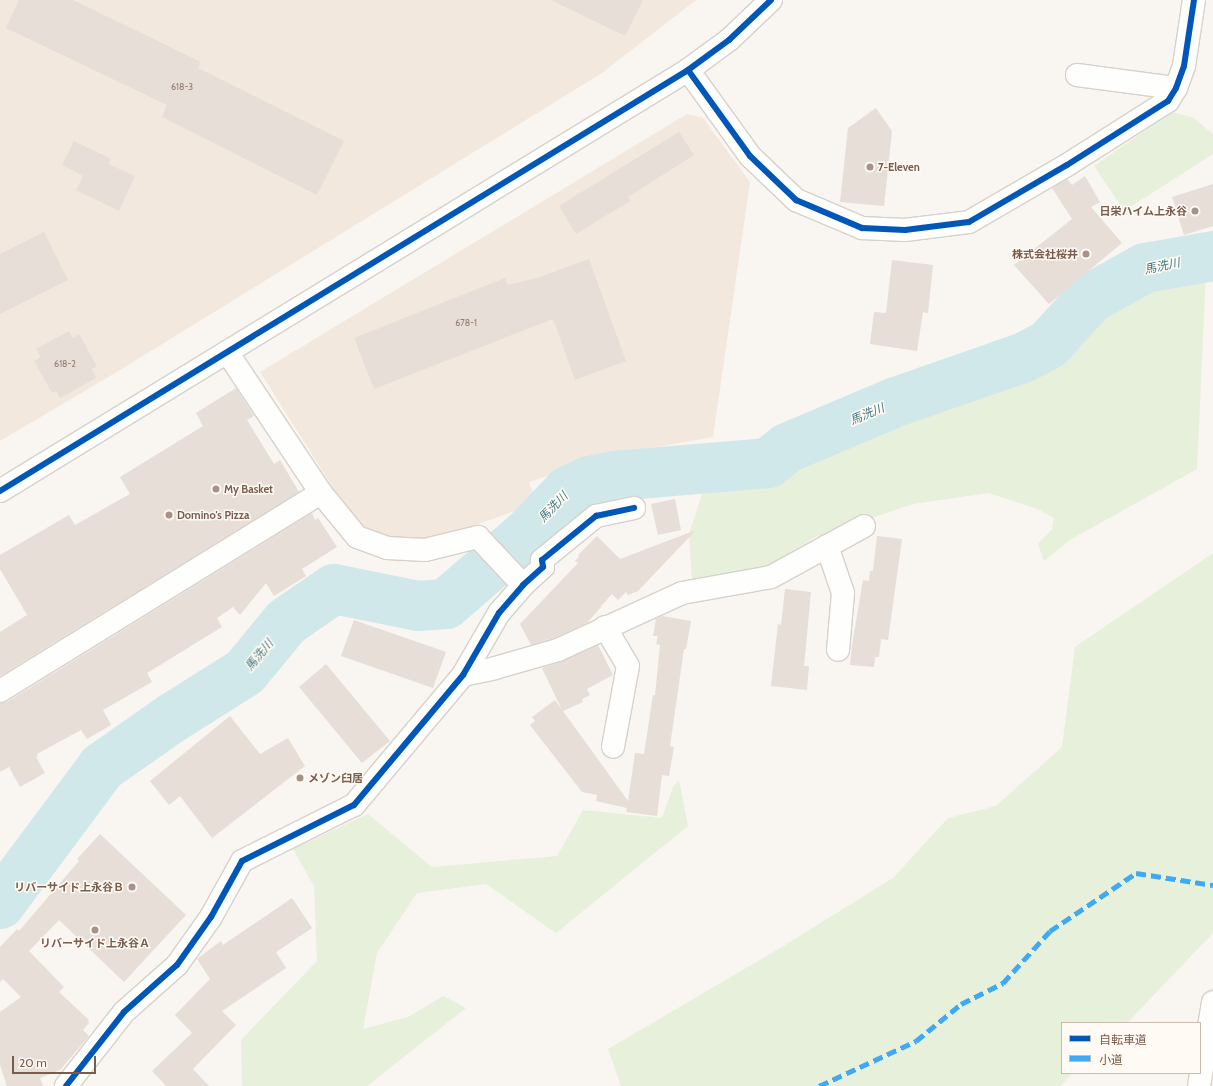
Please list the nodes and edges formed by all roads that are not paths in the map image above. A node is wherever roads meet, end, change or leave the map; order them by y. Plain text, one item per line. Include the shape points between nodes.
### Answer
1 (771, 0) edge
2 (1194, 0) edge
3 (688, 70) junction
4 (1077, 75) dead end
5 (1176, 88) junction
6 (227, 352) junction
7 (0, 491) edge
8 (321, 493) junction
9 (634, 508) dead end
10 (864, 526) dead end
11 (826, 546) junction
12 (524, 584) junction
13 (605, 627) junction
14 (838, 650) dead end
15 (463, 675) junction
16 (0, 691) edge
17 (613, 747) dead end
18 (1213, 1002) edge
19 (1204, 1081) edge
20 (66, 1086) edge

1 - 3 street via 729,40
2 - 5 street via 1184,66
3 - 5 street via 750,156 796,200 862,228 905,230 969,222 1168,101
3 - 6 street
4 - 5 street
6 - 7 street
6 - 8 street
8 - 12 street via 357,537 387,548 424,550 478,537
8 - 16 street
9 - 12 street via 596,516 542,560 543,567
10 - 11 street
11 - 13 street via 771,577 682,592
11 - 14 street via 843,593
12 - 15 street via 499,613
13 - 15 street via 558,650
13 - 17 street via 628,666
15 - 20 street via 354,805 242,860 210,917 177,965 124,1012
18 - 19 street

